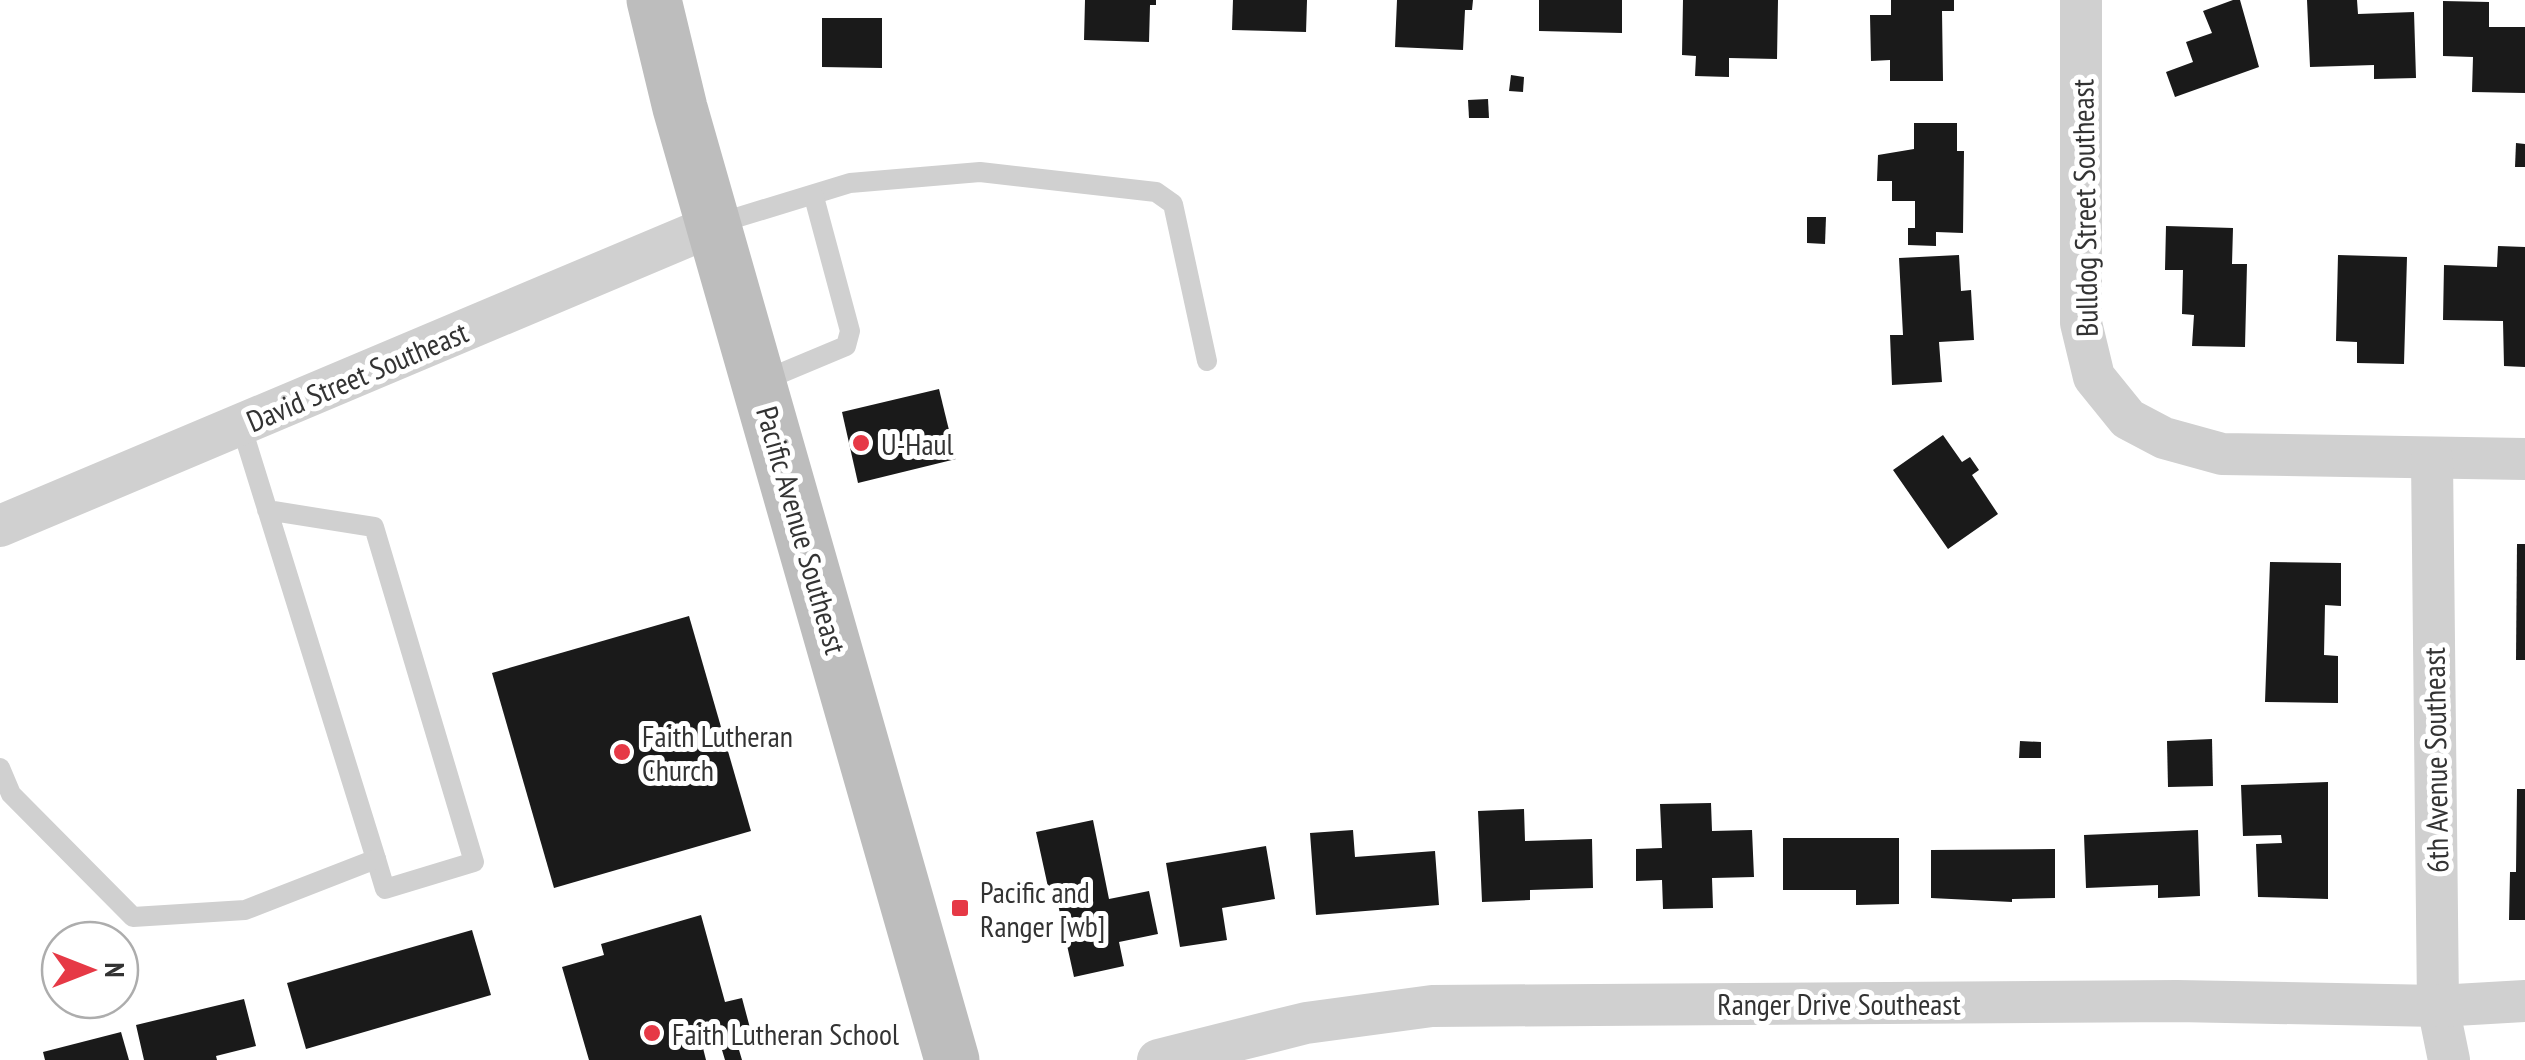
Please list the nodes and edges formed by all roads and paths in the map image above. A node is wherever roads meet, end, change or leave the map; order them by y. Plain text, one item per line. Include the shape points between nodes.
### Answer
1 (654, 0) edge
2 (2081, 0) edge
3 (814, 196) junction
4 (714, 224) junction
5 (1207, 361) dead end
6 (760, 382) junction
7 (241, 426) junction
8 (2432, 458) junction
9 (2525, 459) edge
10 (267, 510) junction
11 (0, 526) edge
12 (0, 768) edge
13 (376, 859) junction
14 (2525, 1001) edge
15 (2438, 1006) junction
16 (1312, 1041) edge
17 (952, 1060) edge
18 (1158, 1060) edge
19 (2449, 1060) edge

1 - 4 main road, Pacific Avenue Southeast
2 - 8 street, Bulldog Street Southeast via 2081,323 2094,377 2128,419 2164,438 2222,454
3 - 4 lane
3 - 5 lane via 850,184 980,172 1156,192 1173,204
3 - 6 lane via 850,331 846,346
4 - 6 main road, Pacific Avenue Southeast
4 - 7 street, David Street Southeast
6 - 17 main road, Pacific Avenue Southeast
7 - 10 lane
7 - 11 street, David Street Southeast
8 - 9 street, Bulldog Street Southeast
8 - 15 street, 6th Avenue Southeast
10 - 13 lane
10 - 13 lane via 374,526 474,862 385,889
12 - 13 lane via 11,794 133,917 244,910
14 - 15 street, Ranger Drive Southeast
15 - 16 street, Ranger Drive Southeast via 1432,1006
15 - 19 street, 6th Avenue Southeast
16 - 18 street, Ranger Drive Southeast

